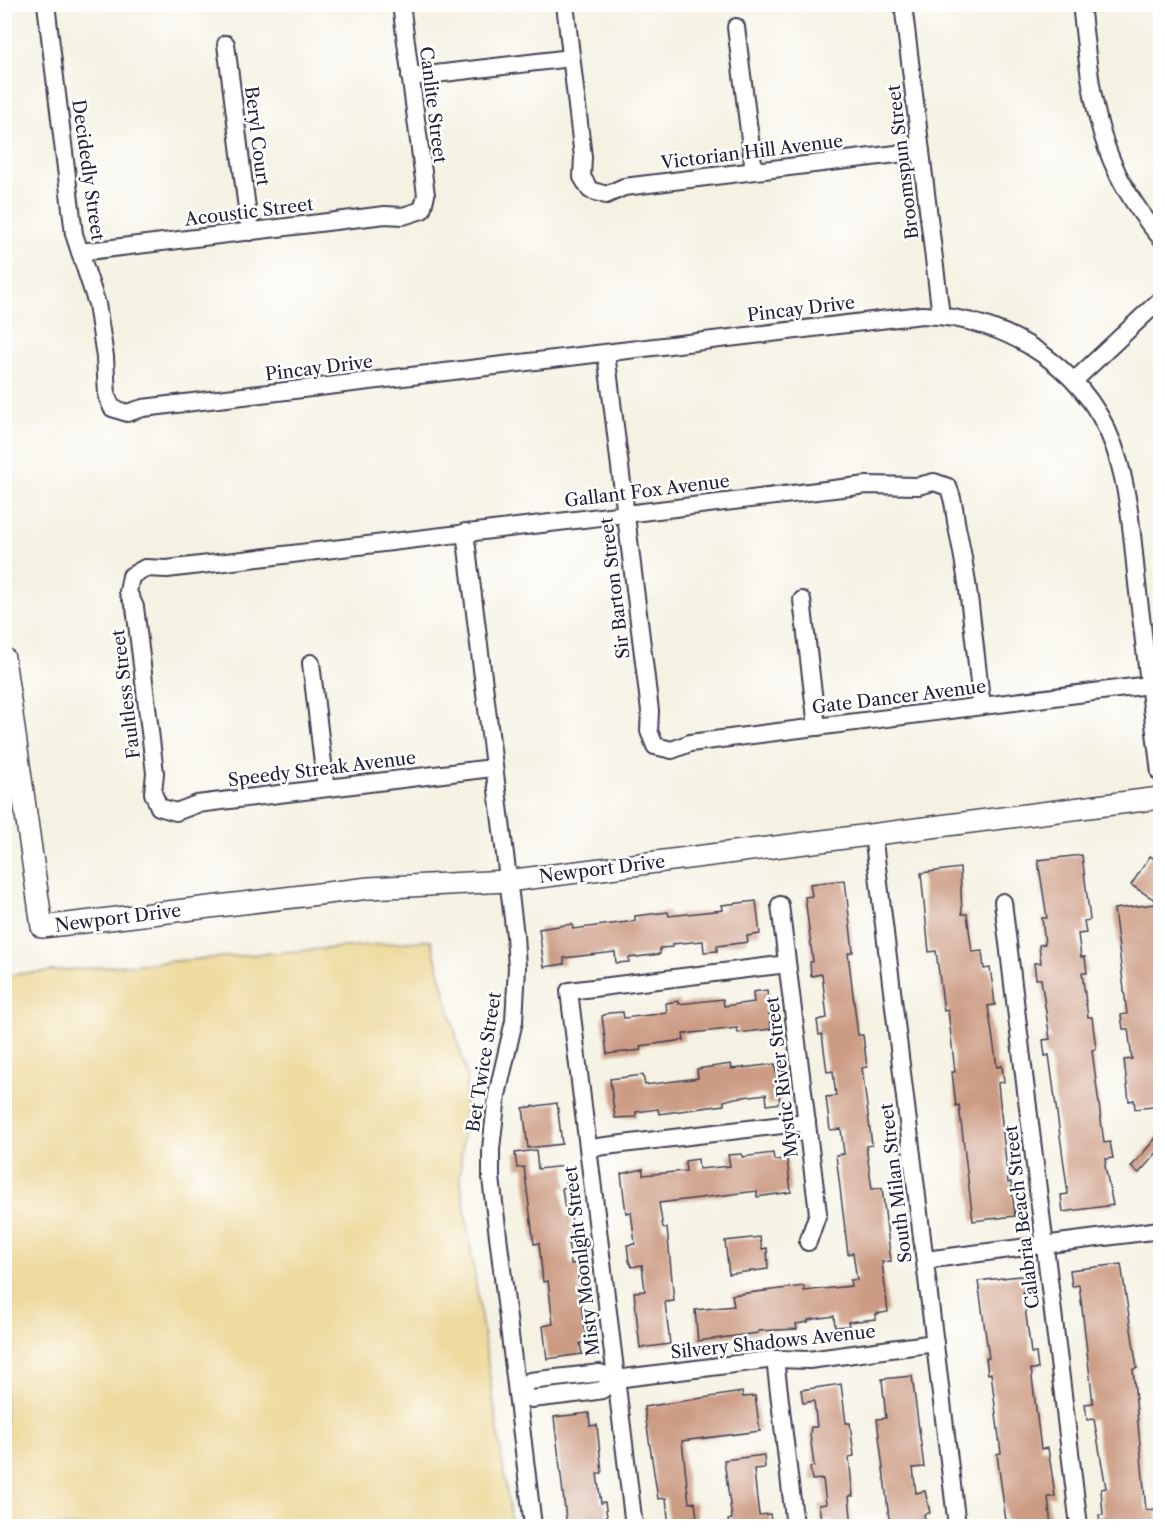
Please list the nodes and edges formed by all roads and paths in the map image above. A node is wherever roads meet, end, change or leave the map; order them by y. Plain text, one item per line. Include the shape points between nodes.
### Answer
1 (46, 4) edge
2 (401, 4) edge
3 (565, 4) edge
4 (903, 4) edge
5 (1081, 4) edge
6 (736, 27) dead end
7 (226, 44) dead end
8 (571, 58) junction
9 (410, 77) junction
10 (921, 151) junction
11 (754, 171) junction
12 (422, 210) joint
13 (250, 232) junction
14 (1161, 237) edge
15 (80, 252) junction
16 (1161, 300) edge
17 (941, 316) junction
18 (606, 353) junction
19 (1075, 380) junction
20 (112, 408) joint
21 (626, 514) junction
22 (465, 532) junction
23 (131, 576) joint
24 (802, 600) dead end
25 (4, 658) edge
26 (311, 663) dead end
27 (1149, 685) junction
28 (982, 706) junction
29 (817, 727) junction
30 (656, 746) joint
31 (492, 768) junction
32 (1161, 773) edge
33 (326, 788) junction
34 (1161, 798) edge
35 (159, 807) joint
36 (873, 834) junction
37 (507, 881) junction
38 (1003, 902) dead end
39 (780, 905) dead end
40 (788, 964) junction
41 (807, 1122) junction
42 (589, 1148) junction
43 (1161, 1230) edge
44 (808, 1242) dead end
45 (1044, 1244) junction
46 (925, 1260) junction
47 (935, 1343) junction
48 (775, 1359) junction
49 (616, 1379) junction
50 (517, 1392) junction
51 (533, 1527) edge
52 (634, 1527) edge
53 (795, 1527) edge
54 (957, 1527) edge
55 (1079, 1527) edge

1 - 15 street, Decidedly Street via 74,234
2 - 9 street, Canlite Street
3 - 8 street
4 - 10 street, Broomspun Street
5 - 14 street via 1093,105 1107,152 1126,193
6 - 11 street
7 - 13 street, Beryl Court
8 - 9 street
8 - 11 street, Victorian Hill Avenue via 582,177 590,190 606,195 624,187
9 - 12 street, Canlite Street via 426,195
10 - 11 street, Victorian Hill Avenue
10 - 17 street, Broomspun Street
12 - 13 street, Acoustic Street via 403,216
13 - 15 street, Acoustic Street
15 - 20 street, Decidedly Street via 97,304 107,396
16 - 19 street
17 - 18 street, Pincay Drive via 889,318
17 - 19 street, Pincay Drive via 999,330 1054,362
18 - 20 street, Pincay Drive via 127,413
18 - 21 street, Sir Barton Street
19 - 27 street, Pincay Drive via 1102,420 1119,460
21 - 22 street, Gallant Fox Avenue
21 - 28 street, Gallant Fox Avenue via 867,485 918,486 934,482 948,488 955,502
21 - 30 street, Sir Barton Street via 650,711 649,731
22 - 23 street, Gallant Fox Avenue via 167,569 145,568
22 - 31 street, Bet Twice Street
23 - 35 street, Faultless Street via 128,592 135,607 155,773 153,793
24 - 29 street
25 - 37 street, Newport Drive via 42,927 369,888
26 - 33 street
27 - 28 street, Gate Dancer Avenue
27 - 32 street, Pincay Drive
28 - 29 street, Gate Dancer Avenue
29 - 30 street, Gate Dancer Avenue via 690,743 672,750
31 - 33 street, Speedy Streak Avenue
31 - 37 street, Bet Twice Street
33 - 35 street, Speedy Streak Avenue via 197,804 176,812
34 - 36 street, Newport Drive
36 - 37 street, Newport Drive
36 - 46 street, South Milan Street
37 - 50 street, Bet Twice Street via 515,935 516,996 493,1121 491,1178
38 - 45 street, Calabria Beach Street
39 - 40 street, Mystic River Street
40 - 41 street, Mystic River Street
40 - 42 street, Misty Moonlght Street via 569,991
41 - 42 street
41 - 44 street, Mystic River Street via 818,1213
42 - 49 street, Misty Moonlght Street
43 - 45 street
45 - 46 street
45 - 55 street, Calabria Beach Street
46 - 47 street, South Milan Street
47 - 48 street, Silvery Shadows Avenue via 809,1360
47 - 54 street, South Milan Street
48 - 49 street, Silvery Shadows Avenue
48 - 53 street
49 - 50 street, Silvery Shadows Avenue via 600,1373 530,1382
49 - 52 street, Misty Moonlght Street
50 - 51 street, Bet Twice Street

